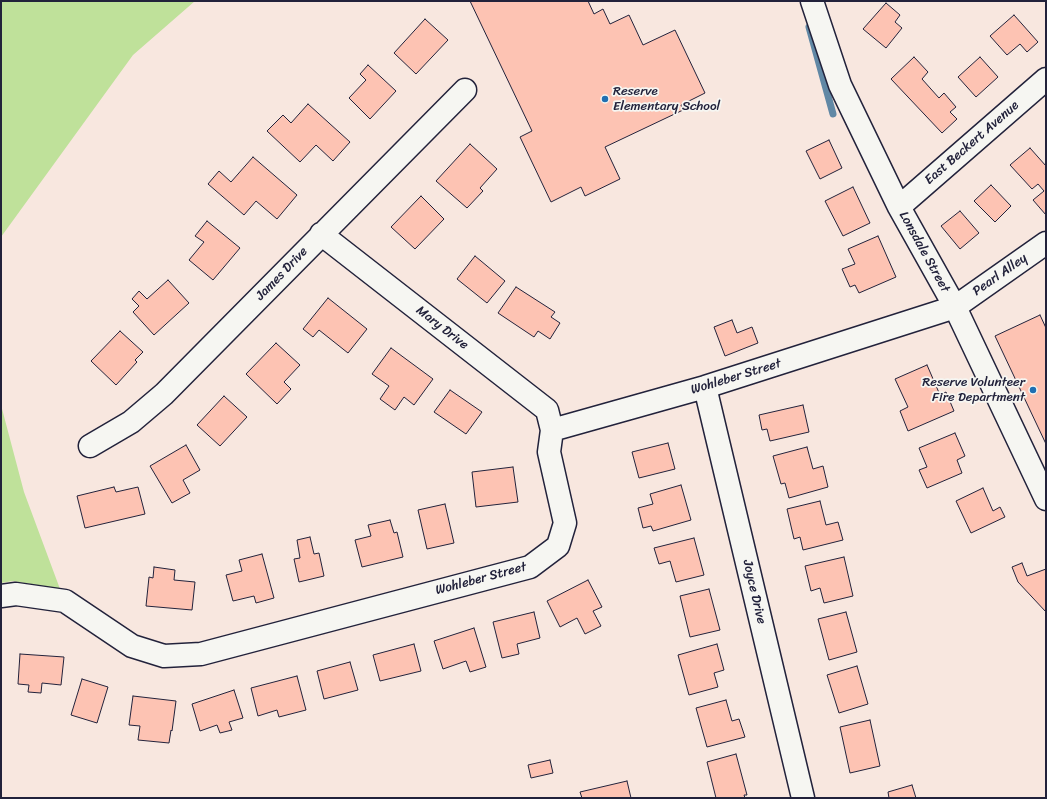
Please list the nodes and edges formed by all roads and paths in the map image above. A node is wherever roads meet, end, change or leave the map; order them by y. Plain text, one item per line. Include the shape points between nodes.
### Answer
1 (812, 1) edge
2 (1046, 79) edge
3 (465, 90) dead end
4 (899, 207) junction
5 (322, 234) junction
6 (1046, 243) edge
7 (955, 306) junction
8 (705, 387) junction
9 (552, 430) junction
10 (90, 446) dead end
11 (1046, 499) edge
12 (1, 596) edge
13 (803, 798) edge

1 - 4 street, Lonsdale Street via 840,85
2 - 4 street, East Beckert Avenue
3 - 5 street, James Drive
4 - 7 street, Lonsdale Street
5 - 9 street, Mary Drive via 547,410
5 - 10 street, James Drive via 164,394 131,422
6 - 7 street, Pearl Alley
7 - 8 street, Wohleber Street
7 - 11 street, Lonsdale Street
8 - 9 street, Wohleber Street
8 - 13 street, Joyce Drive
9 - 12 street, Wohleber Street via 549,452 566,523 558,546 530,567 201,654 164,656 132,646 64,601 16,594

